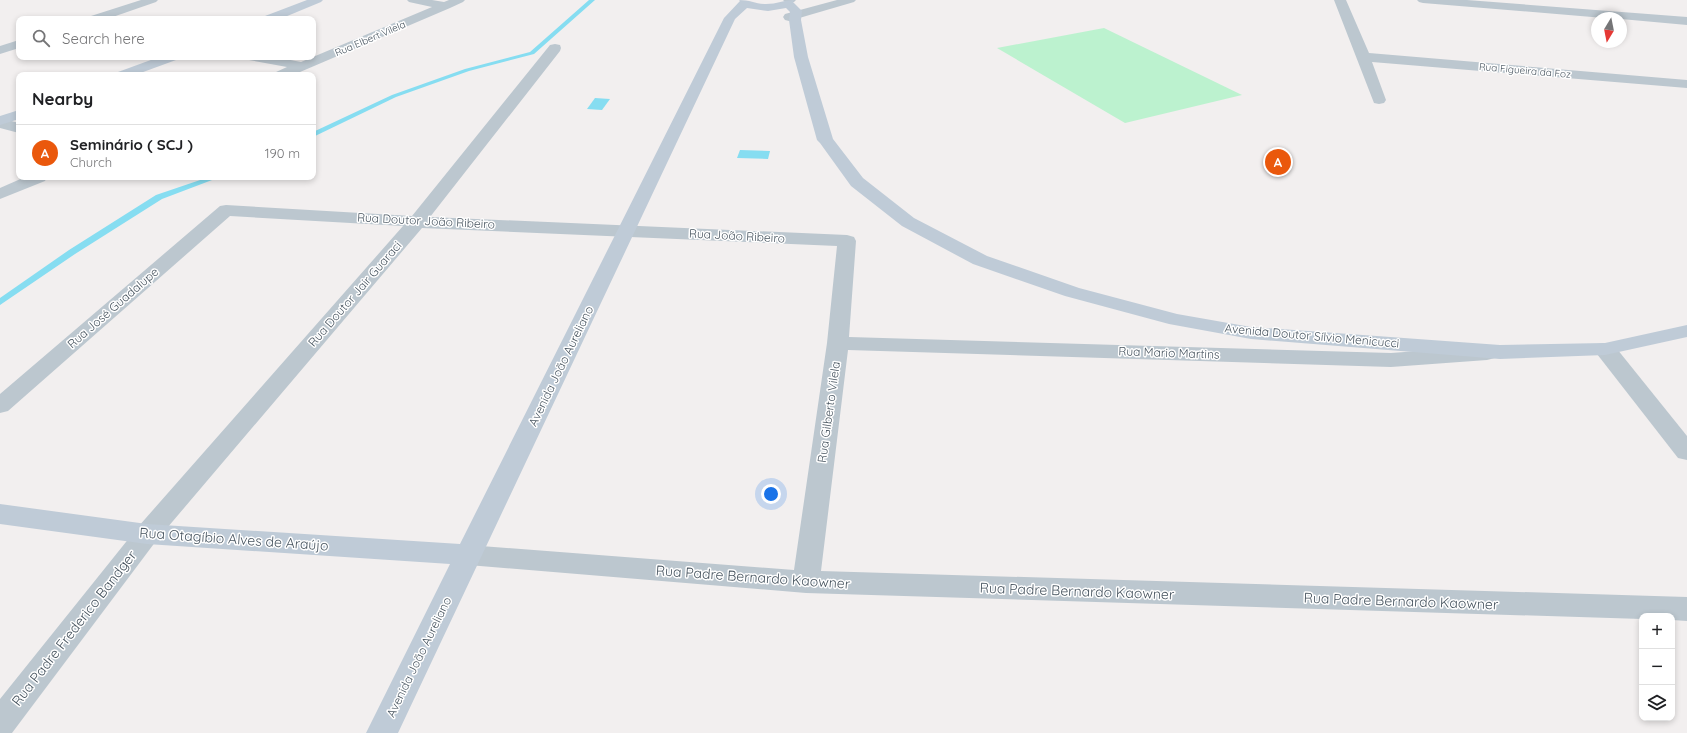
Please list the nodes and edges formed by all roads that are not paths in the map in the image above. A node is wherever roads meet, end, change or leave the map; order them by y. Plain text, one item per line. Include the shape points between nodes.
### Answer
1 (152, 0) edge
2 (317, 0) edge
3 (413, 0) edge
4 (460, 0) edge
5 (850, 0) edge
6 (1340, 0) edge
7 (1423, 0) edge
8 (1502, 0) edge
9 (745, 1) edge
10 (789, 1) edge
11 (1489, 3) edge
12 (446, 6) junction
13 (766, 8) junction
14 (1586, 10) junction
15 (1687, 14) edge
16 (103, 16) edge
17 (277, 16) edge
18 (1669, 16) junction
19 (730, 18) junction
20 (793, 18) junction
21 (1687, 21) edge
22 (16, 45) edge
23 (555, 48) dead end
24 (0, 50) edge
25 (1364, 57) junction
26 (163, 60) edge
27 (270, 60) edge
28 (316, 60) edge
29 (316, 60) edge
30 (301, 66) junction
31 (130, 72) edge
32 (287, 72) edge
33 (1687, 84) edge
34 (1379, 100) dead end
35 (16, 115) edge
36 (0, 122) edge
37 (16, 127) edge
38 (32, 180) edge
39 (0, 194) edge
40 (226, 210) joint
41 (417, 222) junction
42 (627, 231) junction
43 (846, 241) joint
44 (1687, 331) edge
45 (838, 343) junction
46 (1605, 349) junction
47 (1500, 352) junction
48 (0, 406) edge
49 (1687, 452) edge
50 (0, 514) edge
51 (147, 534) junction
52 (468, 555) junction
53 (806, 582) junction
54 (1687, 609) edge
55 (0, 723) edge
56 (382, 733) edge

1 - 16 street
2 - 17 main road
3 - 12 street
4 - 12 street, Rua Elbert Vilela
5 - 20 street
6 - 25 street
7 - 11 street
8 - 14 street
9 - 13 main road via 748,5
9 - 19 main road, Avenida João Aureliano
10 - 13 main road via 783,6
10 - 20 main road, Avenida Doutor Sílvio Menicucci via 795,9
11 - 14 street
12 - 28 street, Rua Elbert Vilela
13 - 19 main road
13 - 20 main road
14 - 18 street
15 - 18 street
18 - 21 street
19 - 42 main road, Avenida João Aureliano
20 - 47 main road, Avenida Doutor Sílvio Menicucci via 801,57 825,140 857,182 908,222 980,260 1072,292 1176,320 1251,333
22 - 24 street
23 - 41 street, Rua Doutor Jair Guaraci
25 - 33 street, Rua Figueira da Foz
25 - 34 street
26 - 31 main road
27 - 30 street
29 - 30 street, Rua Elbert Vilela
30 - 32 street, Rua Elbert Vilela
35 - 36 main road
36 - 37 street
38 - 39 street
40 - 41 street, Rua Doutor João Ribeiro
40 - 48 street, Rua José Guadalupe
41 - 42 street, Rua Doutor João Ribeiro
41 - 51 street, Rua Doutor Jair Guaraci
42 - 43 street, Rua João Ribeiro
42 - 52 main road, Avenida João Aureliano
43 - 45 street, Rua Gilberto Vilela
44 - 46 main road, Avenida Doutor Sílvio Menicucci
45 - 47 street, Rua Mario Martins via 1391,360
45 - 53 street, Rua Gilberto Vilela
46 - 47 main road, Avenida Doutor Sílvio Menicucci
46 - 49 street
50 - 51 main road, Rua Otagíbio Alves de Araújo
51 - 52 main road, Rua Otagíbio Alves de Araújo
51 - 55 street, Rua Padre Frederico Bandger
52 - 53 street, Rua Padre Bernardo Kaowner
52 - 56 main road, Avenida João Aureliano
53 - 54 street, Rua Padre Bernardo Kaowner

